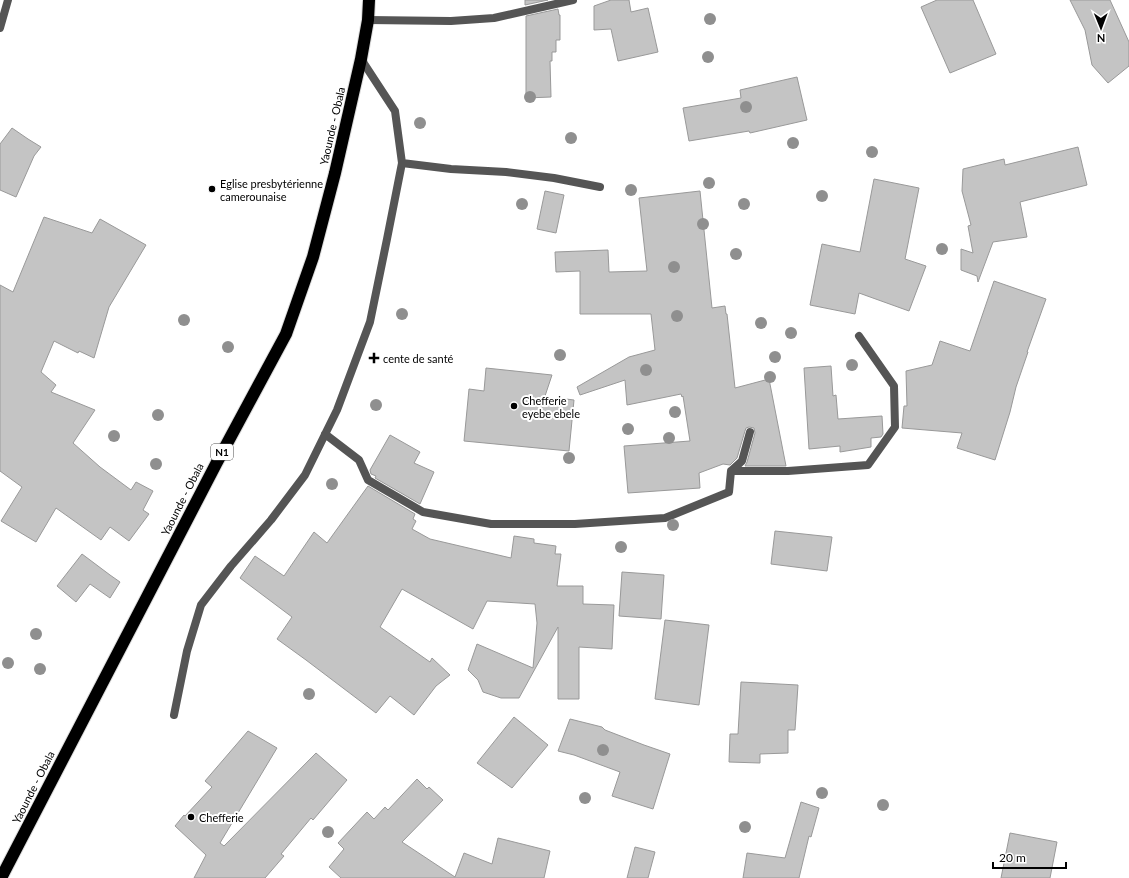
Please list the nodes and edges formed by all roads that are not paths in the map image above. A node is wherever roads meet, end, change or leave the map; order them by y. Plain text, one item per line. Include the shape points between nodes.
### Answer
1 (8, 0) edge
2 (369, 0) edge
3 (573, 0) edge
4 (368, 20) junction
5 (0, 28) edge
6 (361, 59) junction
7 (402, 163) junction
8 (600, 187) dead end
9 (859, 336) dead end
10 (750, 432) dead end
11 (325, 434) junction
12 (731, 471) junction
13 (174, 715) dead end
14 (1, 878) edge

1 - 5 street
2 - 4 highway, Yaounde - Obala / N1
3 - 4 street via 494,18 451,21
4 - 6 highway, Yaounde - Obala / N1
6 - 7 street via 395,111
6 - 14 highway, Yaounde - Obala / N1 via 315,250 286,334
7 - 8 street via 506,172
7 - 11 street via 370,322 337,410
9 - 12 street via 894,386 895,427 868,465 788,471
10 - 12 street via 742,461
11 - 12 street via 359,460 368,480 423,512 491,524 575,524 665,518 729,492
11 - 13 street via 305,475 201,605 187,651

